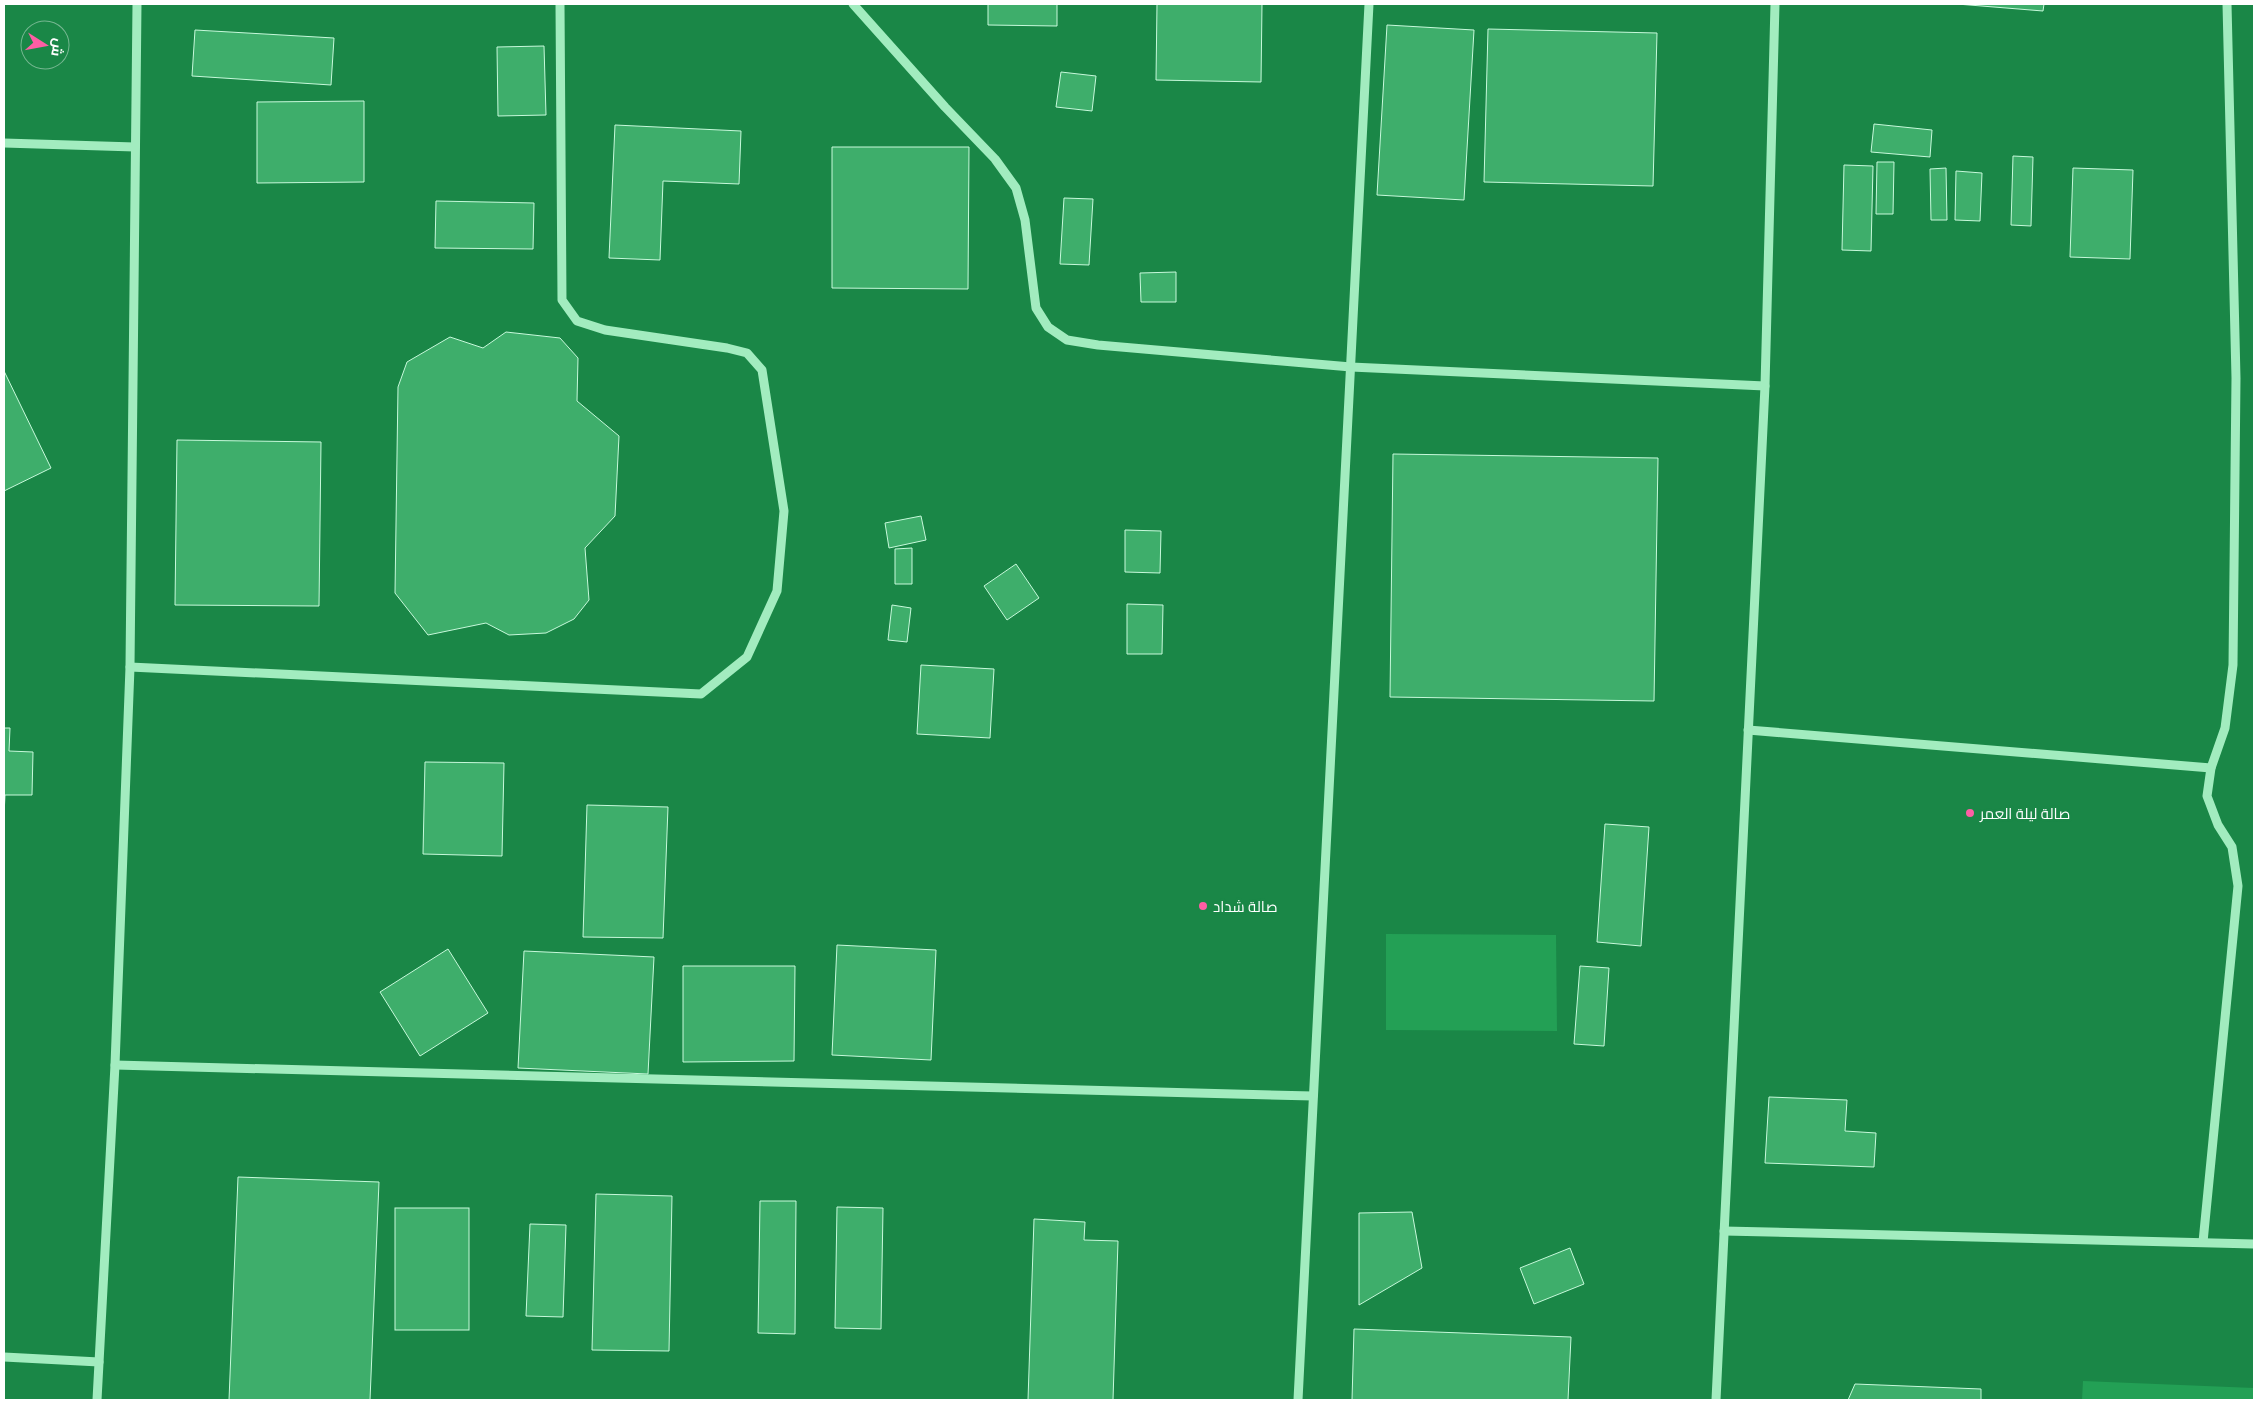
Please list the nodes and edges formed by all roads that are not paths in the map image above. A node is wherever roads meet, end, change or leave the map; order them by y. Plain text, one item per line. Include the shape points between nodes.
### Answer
1 (137, 4) edge
2 (560, 4) edge
3 (853, 4) edge
4 (1369, 4) edge
5 (1775, 4) edge
6 (2227, 4) edge
7 (4, 143) edge
8 (135, 147) junction
9 (1351, 368) junction
10 (1765, 386) junction
11 (130, 667) junction
12 (1748, 730) junction
13 (2211, 768) junction
14 (115, 1065) junction
15 (1313, 1096) junction
16 (1724, 1231) junction
17 (2203, 1242) junction
18 (2254, 1244) edge
19 (4, 1357) edge
20 (99, 1362) junction
21 (97, 1400) edge
22 (1298, 1400) edge
23 (1716, 1400) edge

1 - 8 street
2 - 11 street via 562,300 576,321 605,330 747,353 762,370 784,511 776,591 747,657 702,694
3 - 9 street via 996,159 1016,188 1025,220 1036,308 1048,327 1067,340 1098,345
4 - 9 street
5 - 10 street
6 - 13 street via 2236,378 2233,665 2225,728
7 - 8 street
8 - 11 street
9 - 10 street
9 - 15 street
10 - 12 street
11 - 14 street
12 - 13 street
12 - 16 street
13 - 17 street via 2207,796 2218,825 2232,847 2238,886
14 - 15 street
14 - 20 street
15 - 22 street
16 - 17 street
16 - 23 street
17 - 18 street
19 - 20 street
20 - 21 street

